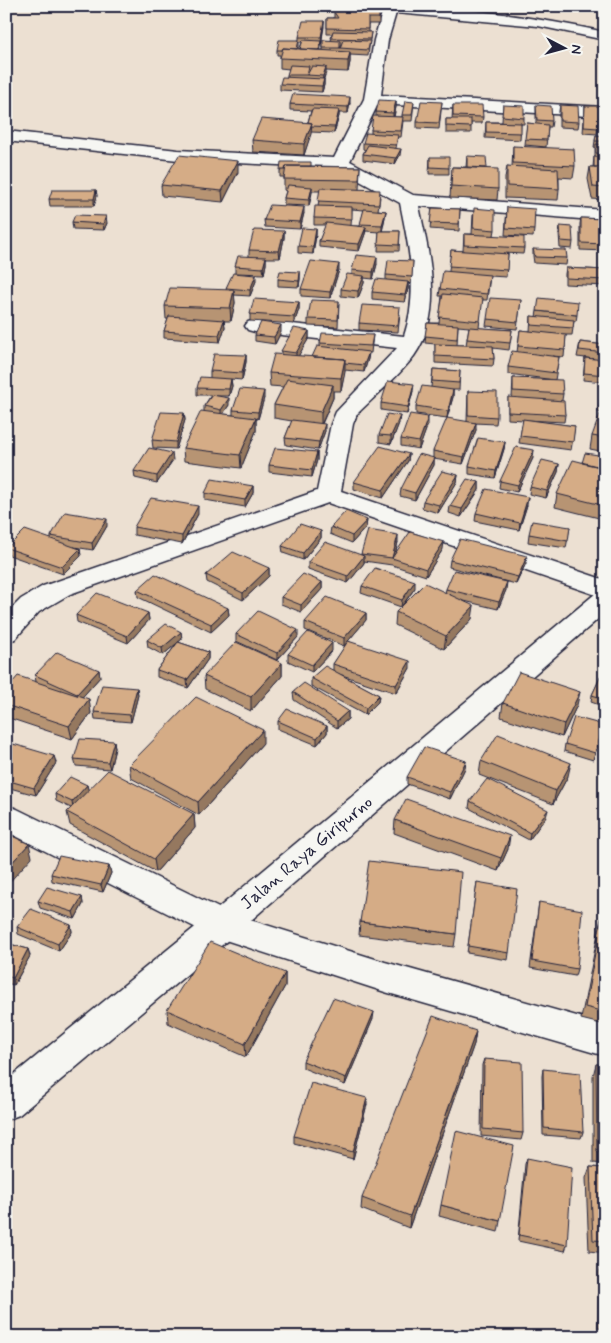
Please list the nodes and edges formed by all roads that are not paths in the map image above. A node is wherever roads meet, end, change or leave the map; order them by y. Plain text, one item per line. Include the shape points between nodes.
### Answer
1 (391, 7) edge
2 (605, 36) edge
3 (372, 99) junction
4 (605, 112) edge
5 (6, 136) edge
6 (340, 162) junction
7 (409, 200) junction
8 (605, 216) edge
9 (255, 326) edge
10 (412, 343) junction
11 (328, 495) junction
12 (605, 589) edge
13 (605, 599) edge
14 (8, 628) edge
15 (6, 817) edge
16 (222, 925) junction
17 (605, 1040) edge
18 (6, 1103) edge

1 - 2 street via 538,22
1 - 3 street via 381,40
3 - 4 street
3 - 6 street
5 - 6 street via 178,155
6 - 7 street
7 - 8 street
7 - 10 street via 423,274 418,325
9 - 10 street
10 - 11 street via 347,412
11 - 12 street
11 - 14 street via 61,588 37,599
13 - 16 street, Jalan Raya Giripurno
15 - 16 street
16 - 17 street via 385,977
16 - 18 street, Jalan Raya Giripurno

